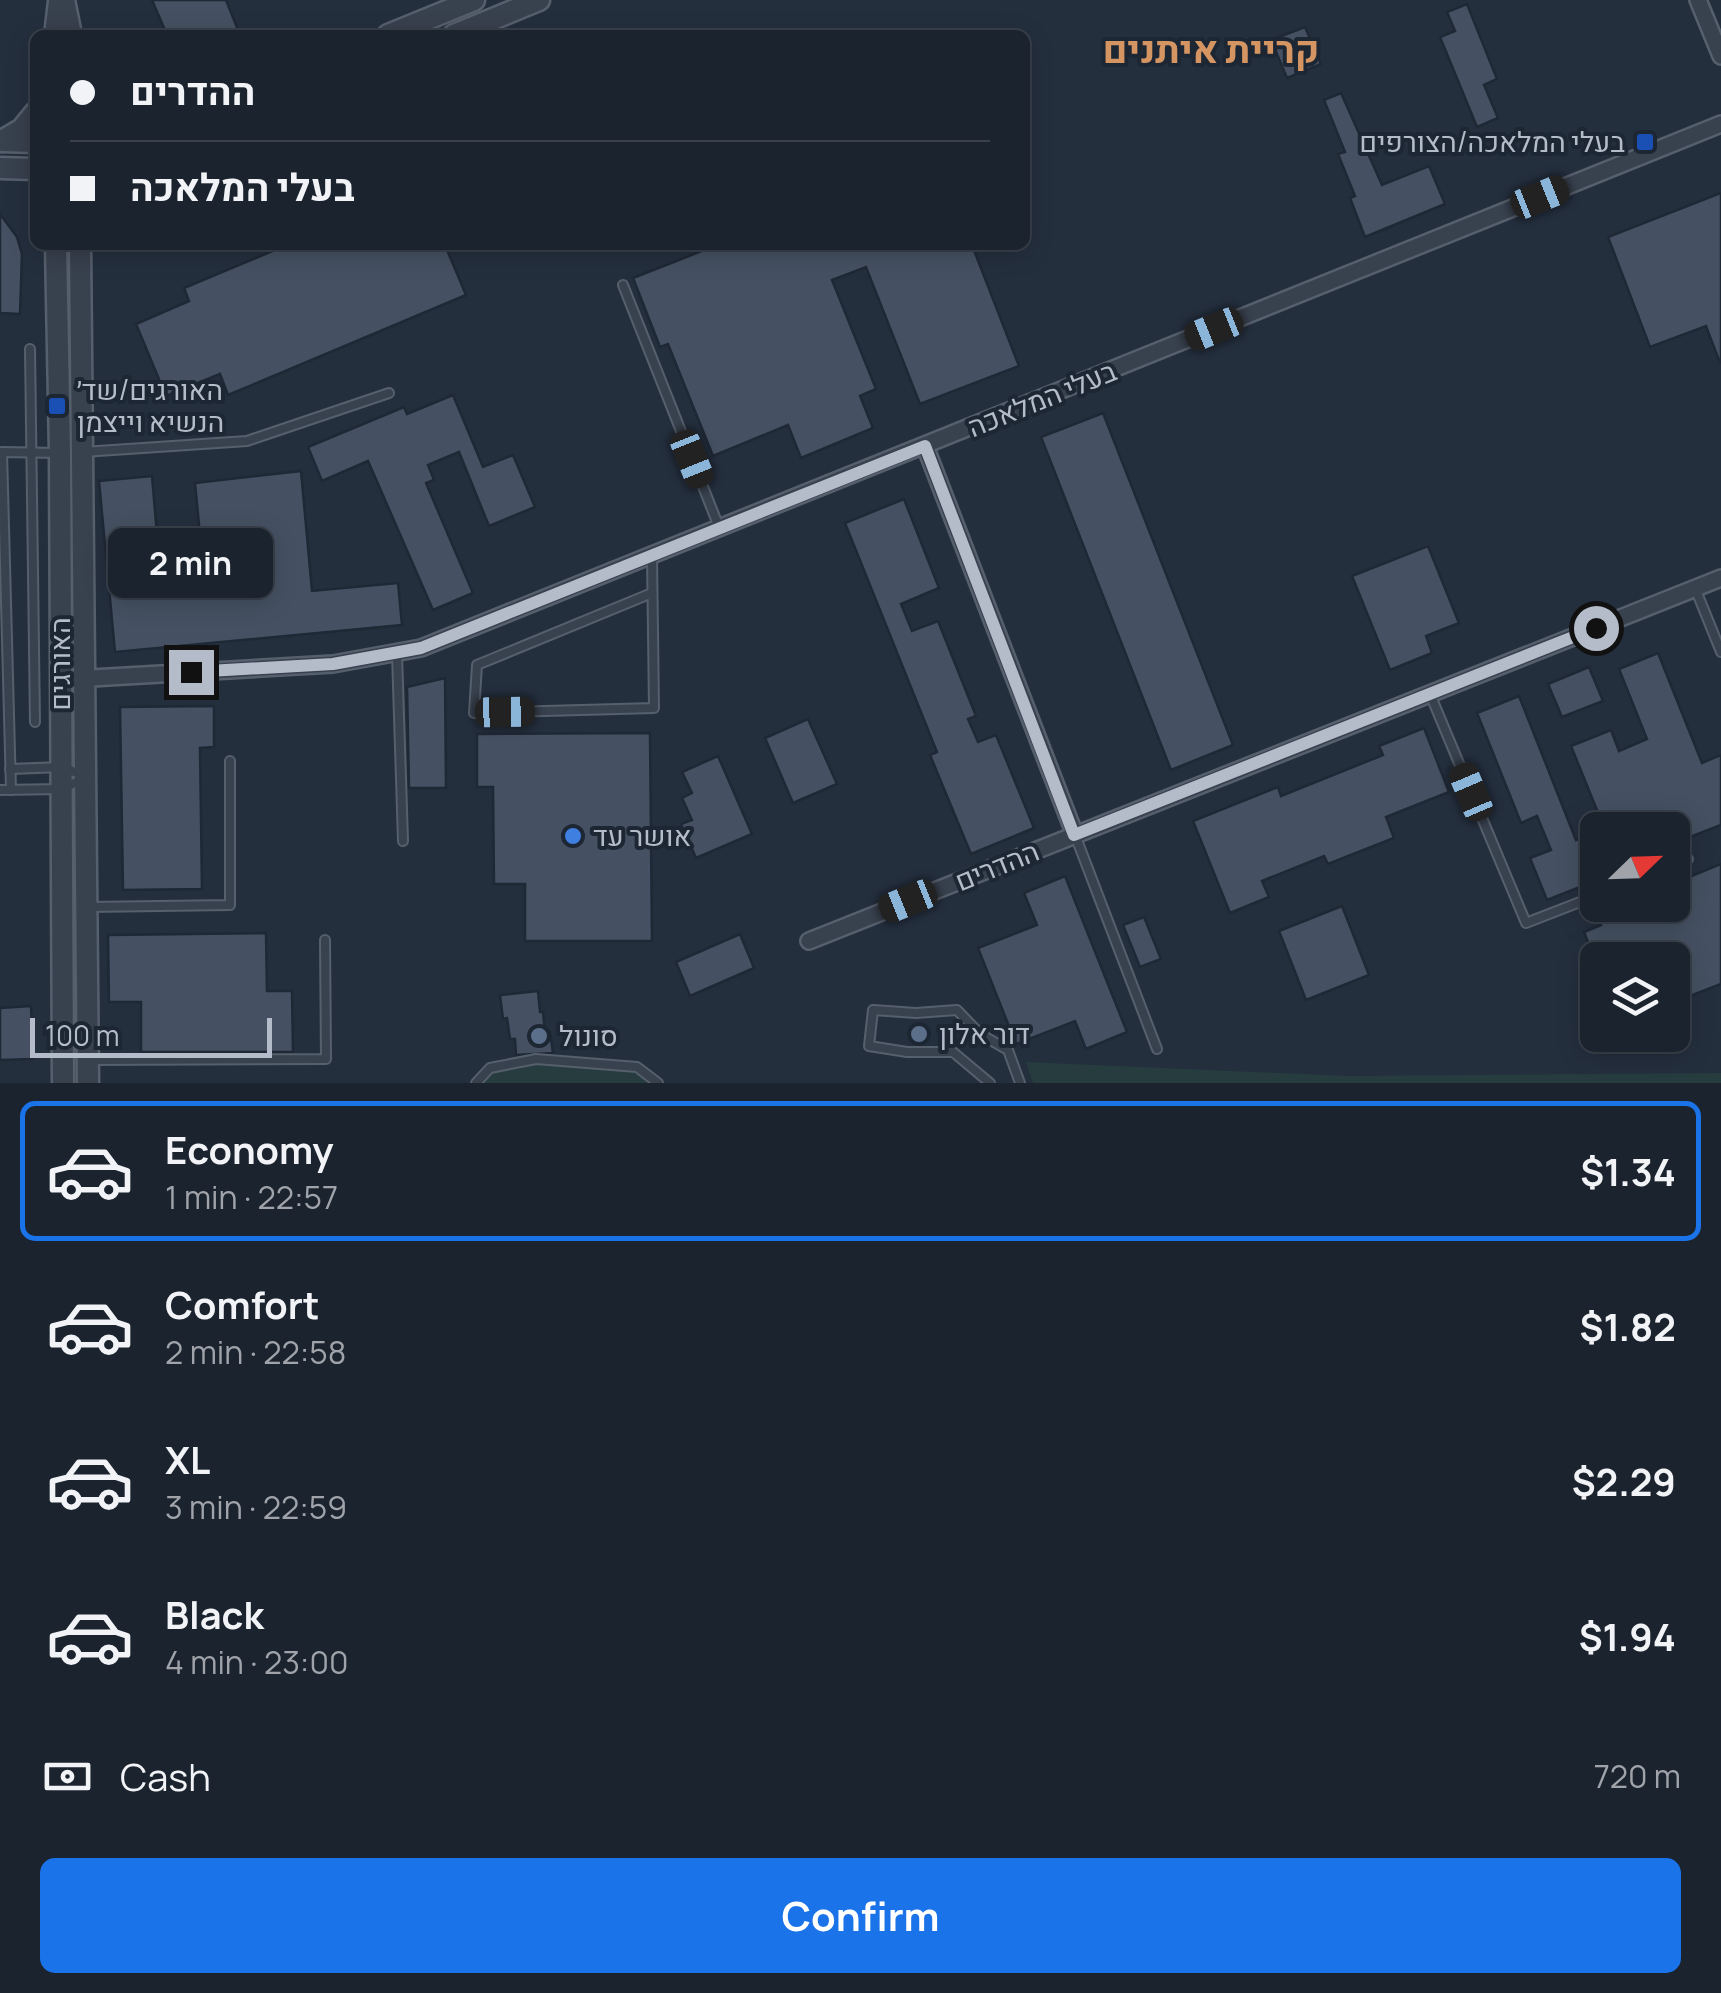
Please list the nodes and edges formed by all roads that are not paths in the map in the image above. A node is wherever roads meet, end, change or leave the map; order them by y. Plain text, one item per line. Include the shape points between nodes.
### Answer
1 (62, 0) edge
2 (474, 0) edge
3 (540, 0) edge
4 (1698, 0) edge
5 (56, 30) edge
6 (70, 30) edge
7 (400, 30) edge
8 (466, 30) edge
9 (1721, 56) edge
10 (30, 119) edge
11 (1721, 124) edge
12 (1, 141) edge
13 (30, 142) edge
14 (56, 250) edge
15 (80, 250) edge
16 (623, 284) dead end
17 (30, 350) dead end
18 (389, 393) dead end
19 (925, 446) junction
20 (70, 452) junction
21 (32, 453) junction
22 (720, 529) junction
23 (652, 556) junction
24 (1721, 578) edge
25 (1695, 588) junction
26 (652, 592) junction
27 (1721, 652) edge
28 (397, 654) junction
29 (85, 678) junction
30 (60, 679) junction
31 (1430, 694) junction
32 (36, 722) dead end
33 (4, 724) edge
34 (5, 751) edge
35 (230, 761) dead end
36 (62, 767) junction
37 (10, 768) junction
38 (86, 777) junction
39 (62, 789) junction
40 (0, 790) edge
41 (11, 790) junction
42 (1074, 835) junction
43 (402, 841) dead end
44 (1580, 902) edge
45 (88, 907) junction
46 (324, 940) dead end
47 (809, 941) dead end
48 (1157, 1049) dead end
49 (88, 1060) junction
50 (63, 1083) edge
51 (88, 1083) edge
52 (476, 1083) edge
53 (658, 1083) edge
54 (990, 1083) edge
55 (1020, 1083) edge

1 - 5 street
1 - 6 street
2 - 7 street
3 - 8 street
4 - 9 street
10 - 12 street
11 - 19 street, בעלי המלאכה
12 - 13 street
14 - 20 street, האורגים
15 - 20 street, האורגים
16 - 22 lane
17 - 21 lane
18 - 20 lane via 247,441
19 - 22 street, בעלי המלאכה
19 - 42 street, ההדרים
20 - 21 lane
20 - 29 street, האורגים
20 - 30 street, האורגים
21 - 32 lane
21 - 33 lane via 2,452
22 - 23 street, בעלי המלאכה
23 - 26 lane
23 - 28 street, בעלי המלאכה
24 - 25 street, ההדרים
25 - 27 lane
25 - 31 street, ההדרים
26 - 26 lane via 654,708 474,713 477,665
28 - 29 street, בעלי המלאכה via 333,664
28 - 43 lane
29 - 30 street, בעלי המלאכה
29 - 38 street, האורגים
30 - 36 street, האורגים
31 - 42 street, ההדרים
31 - 44 lane via 1526,924
33 - 34 lane
34 - 37 lane
35 - 45 lane via 230,905
36 - 37 lane
36 - 38 lane
36 - 39 street, האורגים
37 - 41 lane
38 - 39 lane
38 - 45 street, האורגים
39 - 41 lane
39 - 50 street, האורגים
40 - 41 lane
42 - 47 street, ההדרים
42 - 48 lane
45 - 49 street, האורגים
46 - 49 lane via 326,1059
49 - 51 street, האורגים
52 - 53 lane via 490,1068 536,1059 637,1067
54 - 55 lane via 952,1052 869,1046 873,1010 957,1010 1008,1050

